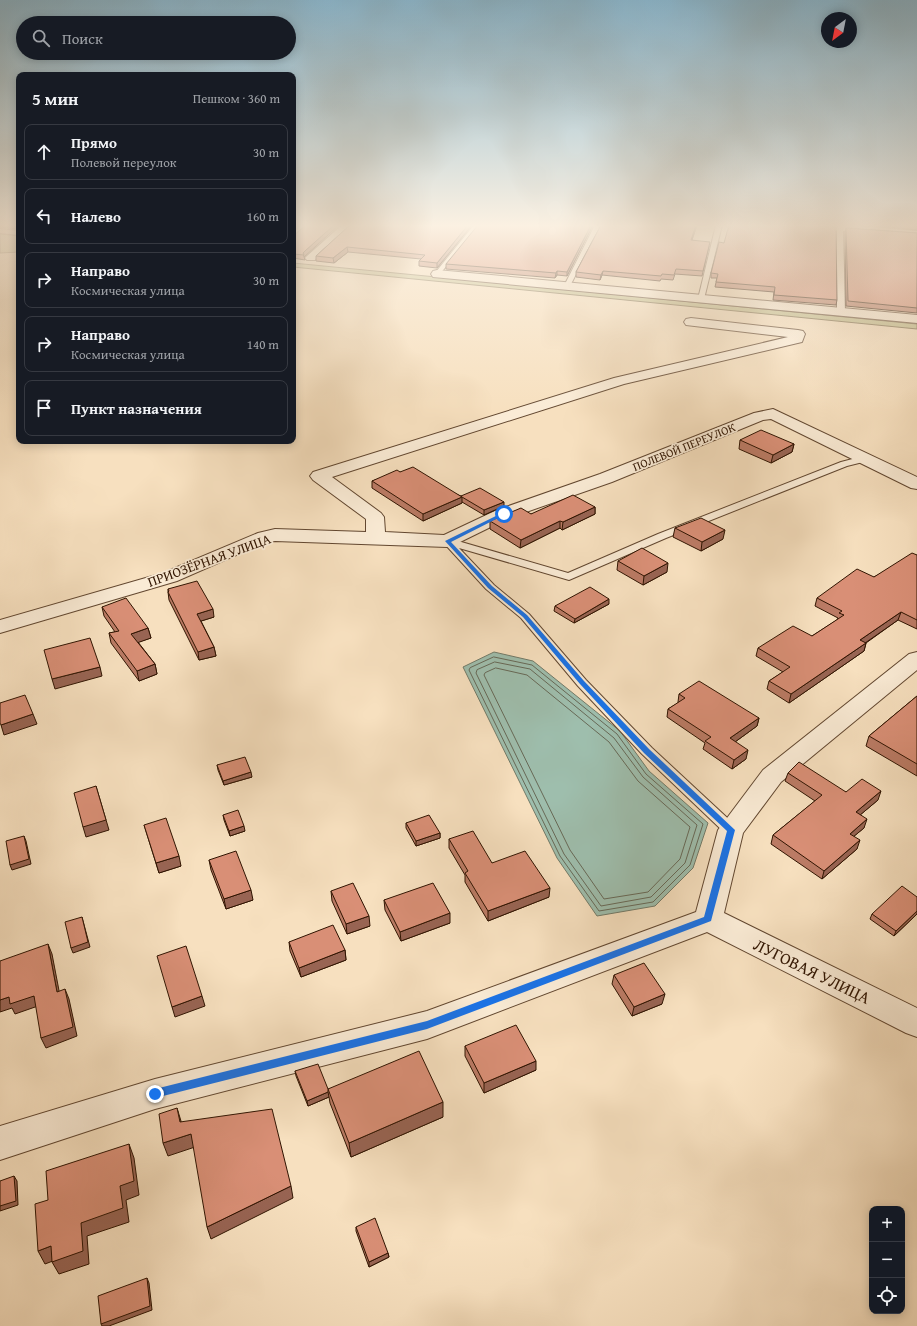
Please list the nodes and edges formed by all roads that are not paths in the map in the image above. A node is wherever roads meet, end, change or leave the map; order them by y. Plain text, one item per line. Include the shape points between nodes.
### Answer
1 (575, 287) edge
2 (704, 287) edge
3 (841, 287) edge
4 (701, 299) junction
5 (841, 312) junction
6 (917, 319) edge
7 (691, 322) dead end
8 (864, 458) junction
9 (917, 484) edge
10 (376, 537) junction
11 (447, 541) junction
12 (0, 627) edge
13 (917, 659) edge
14 (731, 830) junction
15 (708, 919) junction
16 (917, 1023) edge
17 (0, 1143) edge

1 - 4 street
2 - 4 lane
3 - 5 lane
4 - 5 street
5 - 6 street
7 - 10 street via 798,334 797,338 766,347 619,381 319,476 375,517
8 - 9 street, ПОЛЕВОЙ ПЕРЕУЛОК
8 - 11 lane via 662,536 569,577
8 - 11 street, ПОЛЕВОЙ ПЕРЕУЛОК via 773,414 760,416 606,478 504,514
10 - 11 street, ПРИОЗЁРНАЯ УЛИЦА
10 - 12 street, ПРИОЗЁРНАЯ УЛИЦА via 275,535 258,539 170,577
11 - 14 lane via 490,587 525,616 582,683 647,751
13 - 14 street via 772,776
14 - 15 street
15 - 16 street, ЛУГОВАЯ УЛИЦА
15 - 17 street via 427,1025 155,1094

